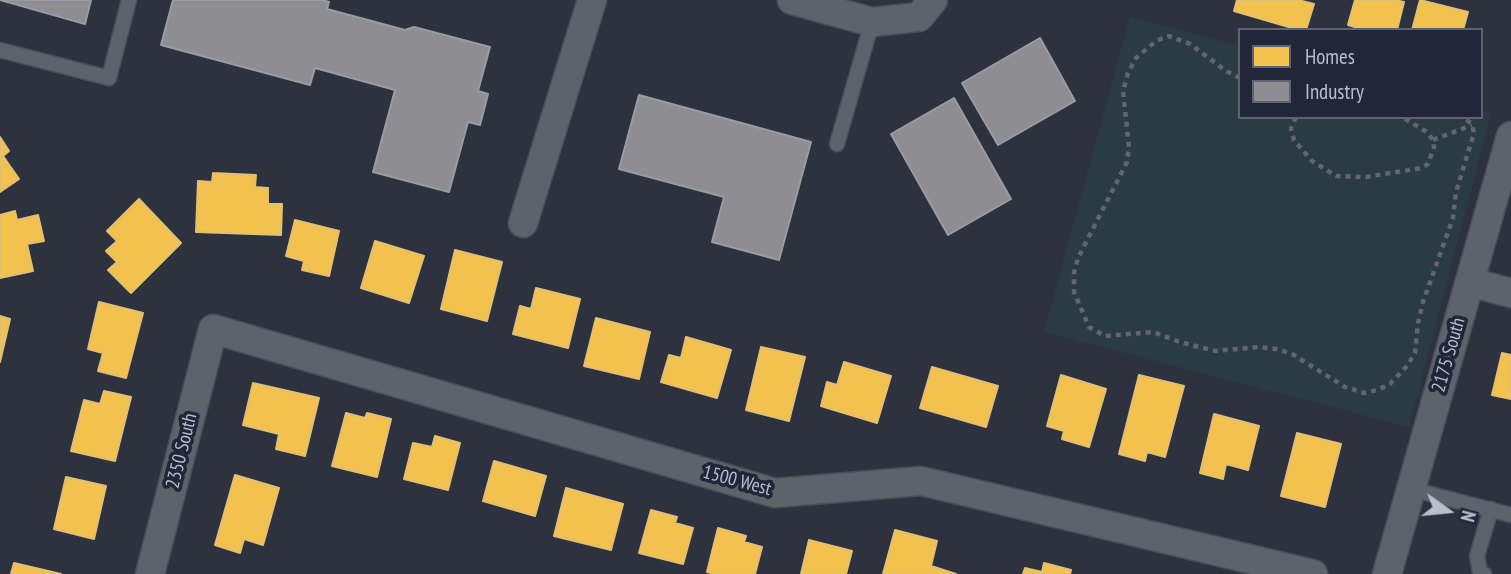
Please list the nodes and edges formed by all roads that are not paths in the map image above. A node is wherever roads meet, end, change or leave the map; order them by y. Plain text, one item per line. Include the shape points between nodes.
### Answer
1 (129, 0) edge
2 (592, 0) edge
3 (792, 0) edge
4 (933, 0) edge
5 (872, 22) junction
6 (0, 50) edge
7 (1511, 136) edge
8 (838, 144) dead end
9 (523, 223) dead end
10 (1470, 282) junction
11 (1511, 293) edge
12 (213, 329) joint
13 (1411, 489) junction
14 (1491, 509) junction
15 (1511, 515) edge
16 (150, 574) edge
17 (1312, 574) edge
18 (1387, 574) edge
19 (1484, 574) edge

1 - 6 lane via 109,78
2 - 9 street
3 - 5 street
4 - 5 street via 919,17
5 - 8 lane
7 - 10 street, 2175 South
10 - 11 street
10 - 13 street, 2175 South
12 - 16 street, 2350 South
12 - 17 street, 1500 West via 775,493 921,481
13 - 14 lane
13 - 18 street, 2175 South
14 - 15 lane
14 - 19 lane via 1477,556

